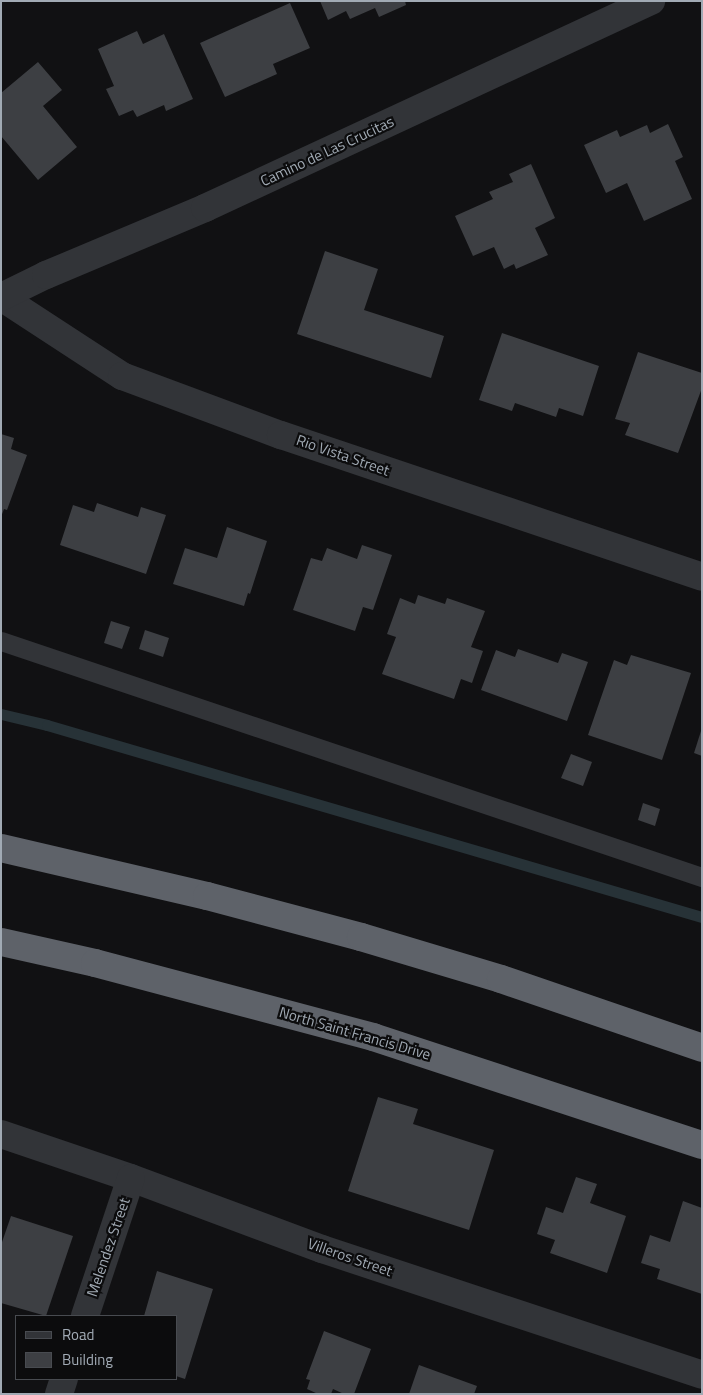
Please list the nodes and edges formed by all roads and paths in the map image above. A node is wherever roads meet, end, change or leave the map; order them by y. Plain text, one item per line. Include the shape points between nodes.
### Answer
1 (651, 1) edge
2 (1, 297) edge
3 (702, 577) edge
4 (1, 641) edge
5 (1, 848) edge
6 (702, 877) edge
7 (1, 942) edge
8 (702, 1048) edge
9 (1, 1134) edge
10 (702, 1145) edge
11 (132, 1178) junction
12 (85, 1315) edge
13 (702, 1375) edge
14 (64, 1380) edge
15 (59, 1394) edge

1 - 2 street, Camino de Las Crucitas via 205,208
2 - 3 street, Rio Vista Street via 122,376 290,438
4 - 6 lane
5 - 8 highway via 207,896 361,937 501,979
7 - 10 highway, North Saint Francis Drive via 96,963 373,1037
9 - 11 street, Villeros Street
11 - 12 street, Melendez Street
11 - 13 street, Villeros Street via 322,1249
14 - 15 street

